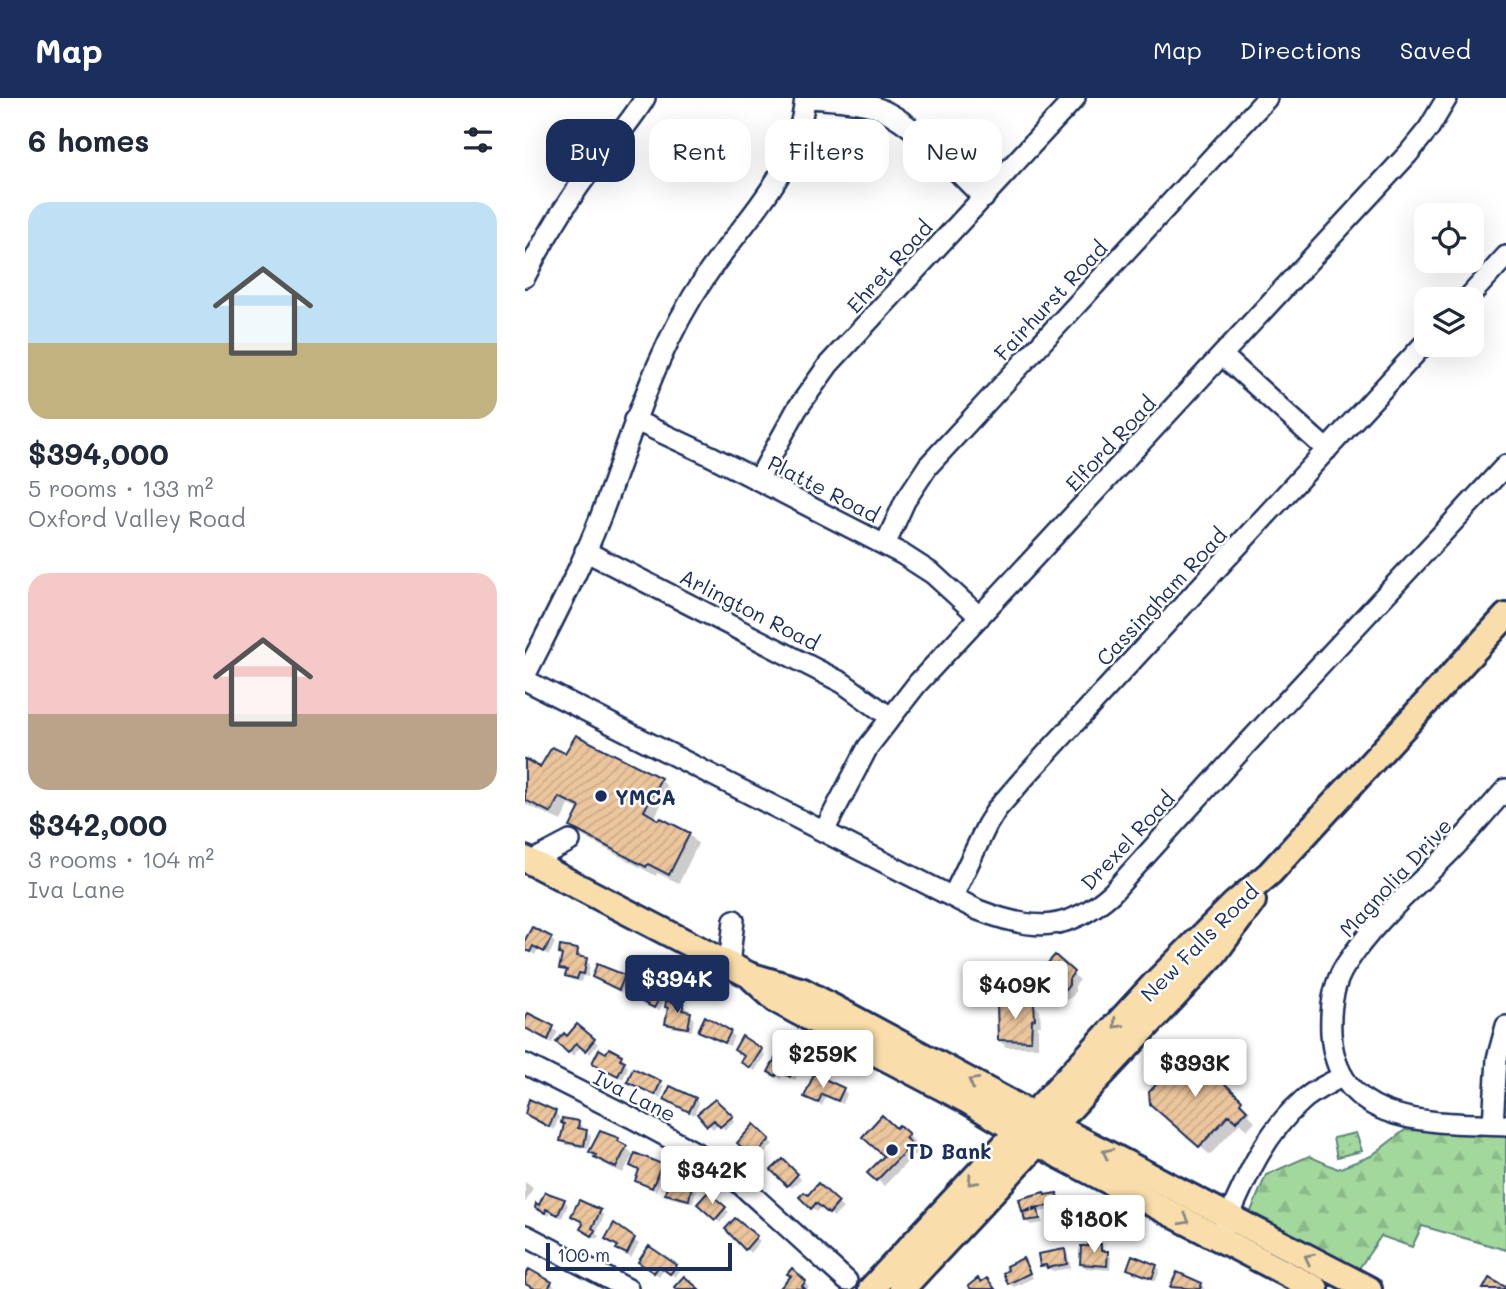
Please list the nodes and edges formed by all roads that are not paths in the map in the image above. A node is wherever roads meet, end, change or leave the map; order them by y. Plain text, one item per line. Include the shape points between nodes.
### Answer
1 (645, 98) edge
2 (808, 98) edge
3 (1075, 98) edge
4 (1267, 98) edge
5 (1447, 98) edge
6 (891, 105) edge
7 (983, 198) junction
8 (1506, 256) edge
9 (525, 277) edge
10 (1478, 287) edge
11 (1223, 355) junction
12 (1414, 355) edge
13 (634, 420) junction
14 (1327, 450) junction
15 (1506, 465) edge
16 (758, 480) junction
17 (885, 545) junction
18 (585, 551) junction
19 (1506, 616) edge
20 (980, 617) junction
21 (525, 678) edge
22 (890, 717) junction
23 (1506, 789) edge
24 (824, 831) junction
25 (570, 841) dead end
26 (528, 860) edge
27 (953, 897) junction
28 (734, 920) dead end
29 (739, 970) junction
30 (1506, 1026) edge
31 (525, 1065) edge
32 (1343, 1076) junction
33 (1499, 1124) edge
34 (1036, 1129) junction
35 (1224, 1227) junction
36 (525, 1235) edge
37 (847, 1281) dead end
38 (628, 1289) edge
39 (871, 1289) edge
40 (902, 1289) edge
41 (1316, 1289) edge
42 (1369, 1289) edge

1 - 9 street via 560,214
2 - 6 street
2 - 13 street via 779,178 684,309
3 - 7 street, Ehret Road
4 - 17 street, Fairhurst Road via 928,466
5 - 11 street, Elford Road via 1408,154
6 - 7 street
7 - 16 street, Ehret Road via 829,364 797,409
8 - 10 street
11 - 14 street
11 - 20 street, Elford Road
12 - 14 street, Cassingham Road
13 - 16 street, Platte Road
13 - 18 street
14 - 27 street, Cassingham Road via 997,809
15 - 27 street, Drexel Road via 1094,909 1060,923 1034,925 992,915
16 - 17 street, Platte Road
17 - 20 street, Platte Road via 933,575
18 - 21 street
18 - 22 street, Arlington Road via 843,683
19 - 34 main road, New Falls Road via 1270,873 1215,953
20 - 22 street, Elford Road
21 - 24 street, Drexel Road
22 - 24 street, Elford Road via 868,747
23 - 32 street, Magnolia Drive via 1343,968 1330,1019 1335,1057
24 - 27 street, Drexel Road
25 - 26 street
26 - 29 main road
28 - 29 street
29 - 34 main road via 785,1005 965,1100
30 - 33 street via 1497,1059
31 - 37 street, Iva Lane via 728,1173
32 - 33 street, Magnolia Drive via 1367,1102 1393,1115
32 - 35 street via 1309,1096 1280,1124 1254,1163
34 - 35 main road
34 -> 39 main road, New Falls Road
34 - 40 main road, New Falls Road
35 - 41 main road
42 -> 35 main road
36 - 38 street

